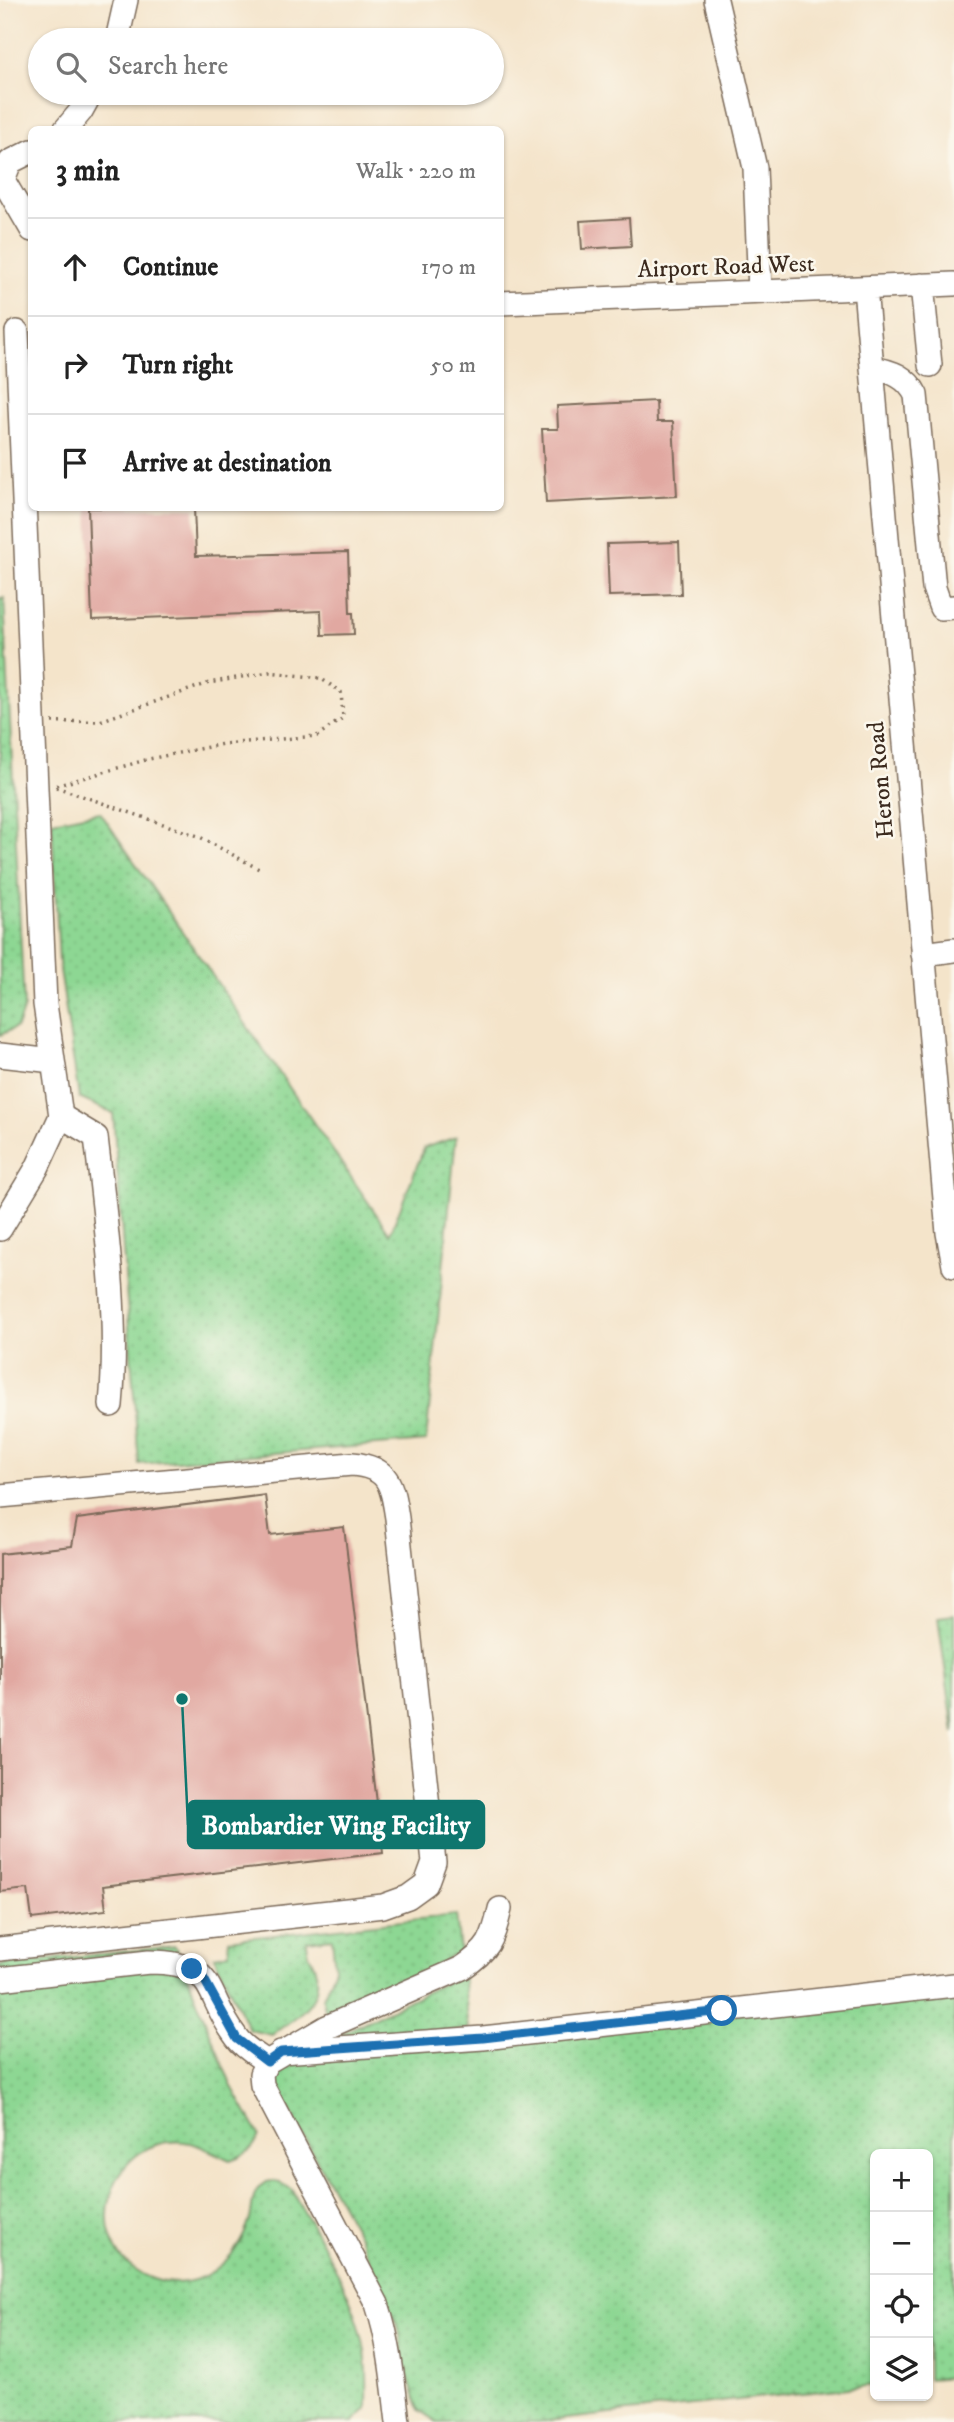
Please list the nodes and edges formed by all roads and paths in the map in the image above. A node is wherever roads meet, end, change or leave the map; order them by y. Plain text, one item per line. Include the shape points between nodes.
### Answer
1 (126, 0) edge
2 (716, 0) edge
3 (120, 28) edge
4 (84, 105) edge
5 (68, 126) edge
6 (28, 153) edge
7 (28, 223) edge
8 (954, 284) edge
9 (922, 285) junction
10 (865, 288) junction
11 (760, 292) junction
12 (504, 303) edge
13 (16, 332) edge
14 (930, 365) dead end
15 (872, 368) junction
16 (954, 607) edge
17 (33, 722) junction
18 (45, 786) junction
19 (259, 869) dead end
20 (954, 950) edge
21 (923, 954) junction
22 (0, 1055) edge
23 (53, 1061) junction
24 (61, 1116) junction
25 (0, 1229) edge
26 (954, 1266) edge
27 (111, 1405) dead end
28 (0, 1496) edge
29 (500, 1909) dead end
30 (0, 1949) edge
31 (0, 1979) edge
32 (954, 1985) edge
33 (274, 2057) junction
34 (398, 2422) edge

1 - 3 street
2 - 11 street via 755,169
4 - 5 street
6 - 7 street via 10,162 3,180
8 - 9 street, Airport Road West
9 - 10 street, Airport Road West
9 - 14 street
10 - 11 street, Airport Road West
10 - 15 street, Heron Road
11 - 12 street, Airport Road West
13 - 17 street
15 - 16 street via 889,371 909,383 916,395 934,588 941,608
15 - 21 street, Heron Road
17 - 18 street
17 - 18 path via 100,721 209,683 269,672 320,678 341,692 343,718 317,736 223,744
18 - 19 path via 198,836
18 - 23 street via 45,1004
20 - 21 street
21 - 26 street, Heron Road
22 - 23 street
23 - 24 street
24 - 25 street via 37,1168
24 - 27 street via 96,1137 110,1272
28 - 30 street via 352,1464 370,1465 384,1476 393,1493 397,1518 434,1862 426,1884 383,1906
29 - 33 street via 494,1933 481,1955 462,1968 327,2027
31 - 33 street via 173,1962 204,1979 237,2039
32 - 33 street
33 - 34 street via 261,2074 262,2085 377,2304 391,2355

